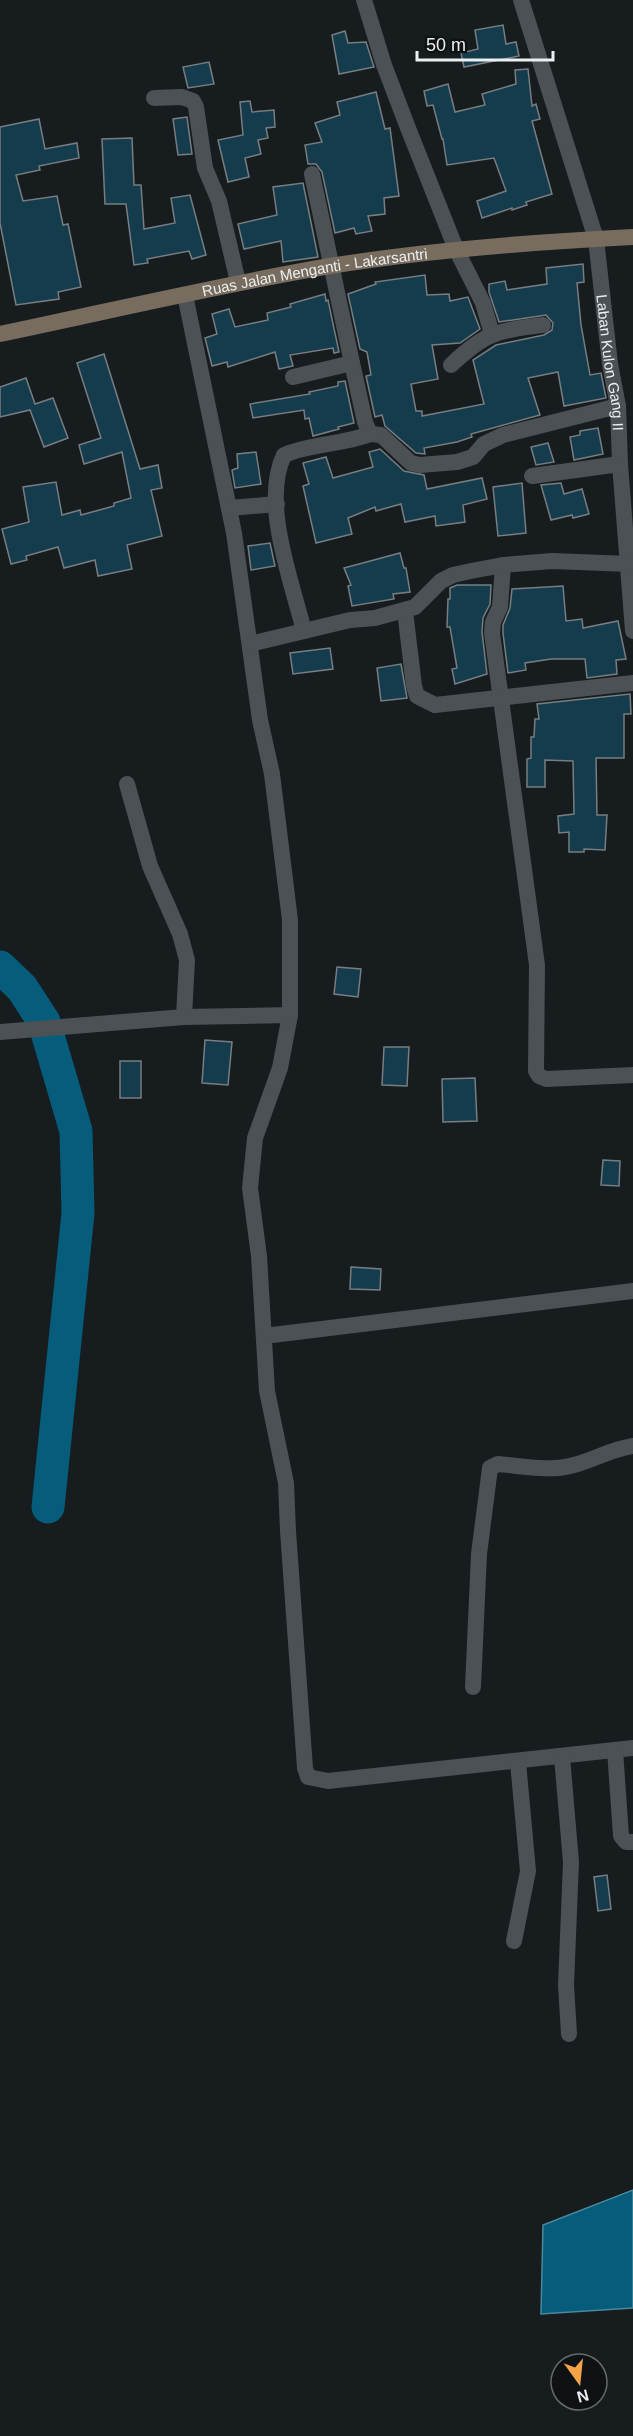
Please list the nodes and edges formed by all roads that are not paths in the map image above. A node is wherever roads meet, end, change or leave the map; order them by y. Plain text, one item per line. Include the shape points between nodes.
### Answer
1 (364, 0) edge
2 (521, 0) edge
3 (154, 99) dead end
4 (312, 174) dead end
5 (633, 237) edge
6 (596, 239) junction
7 (456, 249) junction
8 (331, 266) junction
9 (238, 282) junction
10 (185, 294) junction
11 (543, 325) dead end
12 (492, 333) junction
13 (0, 334) edge
14 (352, 363) junction
15 (452, 365) dead end
16 (293, 377) dead end
17 (618, 406) junction
18 (370, 434) junction
19 (620, 464) junction
20 (532, 477) dead end
21 (628, 496) edge
22 (277, 504) junction
23 (229, 508) junction
24 (629, 564) junction
25 (502, 565) junction
26 (405, 611) junction
27 (304, 631) junction
28 (633, 631) edge
29 (250, 644) junction
30 (633, 682) edge
31 (500, 696) junction
32 (127, 784) dead end
33 (290, 1016) junction
34 (184, 1017) junction
35 (0, 1032) edge
36 (633, 1075) edge
37 (633, 1292) edge
38 (264, 1336) junction
39 (633, 1446) edge
40 (473, 1687) dead end
41 (633, 1748) edge
42 (615, 1750) junction
43 (562, 1757) junction
44 (518, 1762) junction
45 (633, 1842) edge
46 (514, 1941) dead end
47 (569, 2034) dead end

1 - 7 street via 384,65
2 - 6 street, Laban Kulon Gang II
3 - 9 street via 182,97 193,101 196,107 205,168 219,201
4 - 8 street
5 - 6 main road, Ruas Jalan Menganti - Lakarsantri
6 - 7 main road, Ruas Jalan Menganti - Lakarsantri
6 - 17 street, Laban Kulon Gang II
7 - 8 main road, Ruas Jalan Menganti - Lakarsantri
7 - 12 street via 483,303
8 - 9 main road, Ruas Jalan Menganti - Lakarsantri
8 - 14 street
9 - 10 main road, Ruas Jalan Menganti - Lakarsantri
10 - 13 main road, Ruas Jalan Menganti - Lakarsantri
10 - 23 street
11 - 12 street
12 - 15 street via 472,345
14 - 16 street
14 - 18 street
17 - 18 street via 503,435 484,444 473,457 457,462 411,463 381,435
17 - 19 street, Laban Kulon Gang II
18 - 22 street via 351,442 321,444 284,455 279,465
19 - 20 street
19 - 21 street, Laban Kulon Gang II
21 - 24 street, Laban Kulon Gang II
22 - 23 street
22 - 27 street via 281,540
23 - 29 street
24 - 25 street via 552,561
24 - 28 street, Laban Kulon Gang II
25 - 26 street via 453,575
25 - 31 street via 500,607 492,633
26 - 27 street
26 - 31 street via 417,696 435,705
27 - 29 street
29 - 33 street via 272,774 290,920
30 - 31 street
31 - 36 street via 537,965 536,1071 546,1079
32 - 34 street via 150,866 180,934 186,960
33 - 34 street
33 - 38 street via 280,1068 255,1138 250,1188
34 - 35 street
37 - 38 street
38 - 44 street via 267,1391 286,1483 303,1758 308,1777 328,1781
39 - 40 street via 572,1466 498,1464 490,1468 479,1554
41 - 42 street
42 - 43 street
42 - 45 street via 621,1836 626,1842
43 - 44 street
43 - 47 street via 571,1862 566,1985
44 - 46 street via 528,1871

